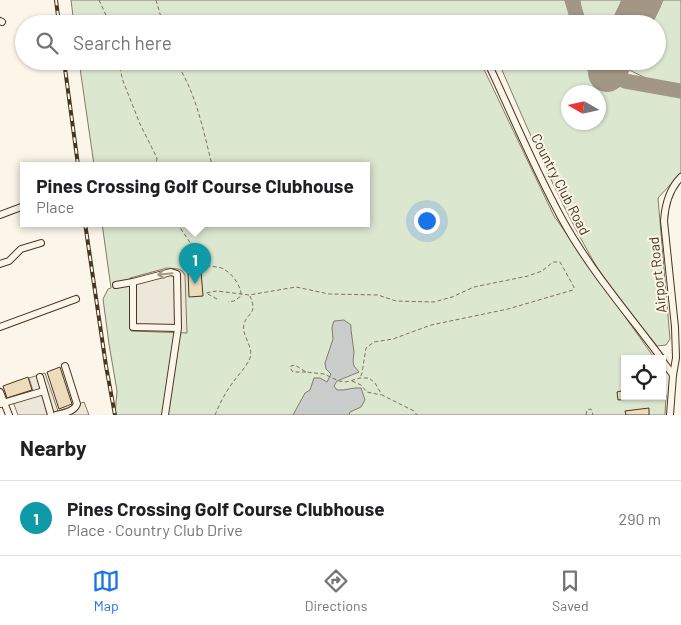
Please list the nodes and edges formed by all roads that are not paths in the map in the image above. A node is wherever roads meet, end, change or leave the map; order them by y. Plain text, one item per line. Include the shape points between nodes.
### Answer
1 (491, 70) edge
2 (681, 177) edge
3 (20, 208) edge
4 (0, 215) edge
5 (41, 243) dead end
6 (0, 264) edge
7 (133, 282) junction
8 (116, 285) dead end
9 (76, 299) dead end
10 (0, 327) edge
11 (178, 328) junction
12 (659, 355) edge
13 (666, 365) edge
14 (65, 366) dead end
15 (673, 375) junction
16 (40, 377) dead end
17 (44, 391) junction
18 (0, 392) edge
19 (2, 403) edge
20 (9, 415) edge
21 (51, 415) edge
22 (56, 415) edge
23 (165, 415) edge
24 (670, 415) edge

1 - 12 street, Country Club Road via 562,220
2 - 15 street, Airport Road via 668,195 664,222 675,327
3 - 4 street
5 - 6 street via 21,249 9,261
7 - 8 street
7 - 11 street via 133,327
11 -> 7 street via 177,274 171,272
9 - 10 street
11 - 23 street
13 - 15 street, Country Club Road
14 - 22 street via 77,404 76,408
15 - 24 street, Airport Road
16 - 17 street
17 - 19 street
17 - 21 street
18 - 19 street
19 - 20 street

